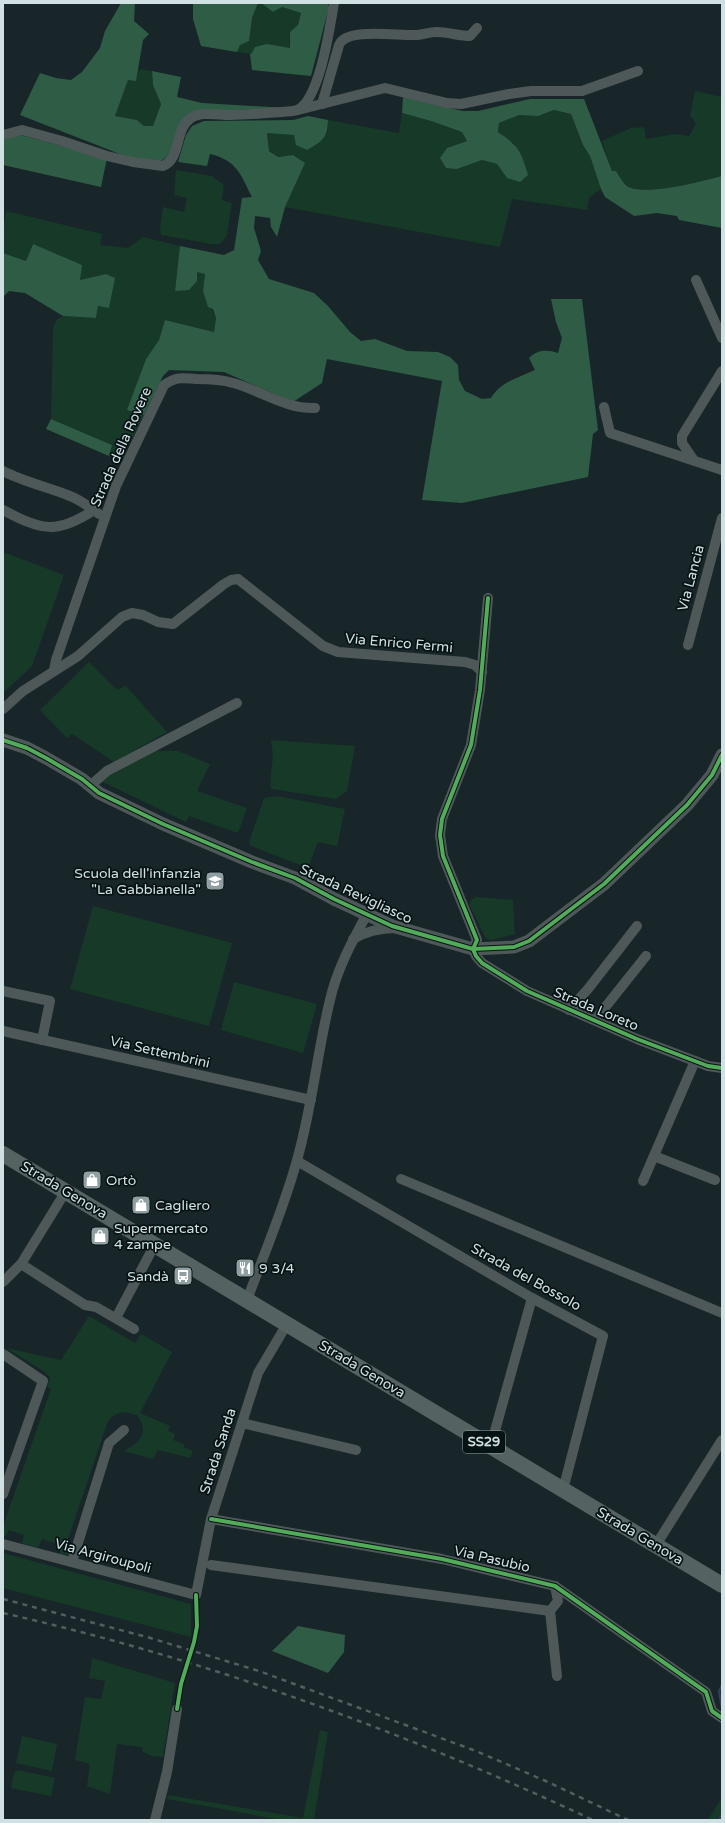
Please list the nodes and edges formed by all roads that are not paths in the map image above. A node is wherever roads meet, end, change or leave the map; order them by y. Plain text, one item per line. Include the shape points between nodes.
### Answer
1 (334, 3) edge
2 (477, 28) dead end
3 (638, 71) dead end
4 (322, 104) junction
5 (296, 111) junction
6 (3, 135) edge
7 (696, 280) dead end
8 (722, 338) edge
9 (722, 371) edge
10 (604, 407) dead end
11 (315, 408) dead end
12 (693, 459) junction
13 (722, 470) edge
14 (3, 471) edge
15 (3, 510) edge
16 (722, 518) edge
17 (488, 598) dead end
18 (688, 645) dead end
19 (54, 670) junction
20 (482, 672) junction
21 (237, 703) dead end
22 (3, 709) edge
23 (3, 740) edge
24 (722, 755) edge
25 (90, 786) junction
26 (367, 914) junction
27 (637, 926) dead end
28 (400, 928) junction
29 (353, 939) junction
30 (473, 949) junction
31 (646, 956) dead end
32 (3, 990) edge
33 (569, 1010) junction
34 (595, 1020) junction
35 (3, 1031) edge
36 (42, 1040) junction
37 (695, 1061) junction
38 (722, 1068) edge
39 (311, 1100) junction
40 (3, 1154) edge
41 (654, 1156) junction
42 (297, 1161) junction
43 (400, 1179) dead end
44 (715, 1180) dead end
45 (643, 1181) dead end
46 (66, 1191) junction
47 (154, 1246) junction
48 (21, 1264) junction
49 (3, 1282) edge
50 (532, 1298) junction
51 (247, 1300) junction
52 (722, 1313) edge
53 (116, 1318) junction
54 (286, 1324) junction
55 (134, 1329) dead end
56 (3, 1354) edge
57 (242, 1423) junction
58 (124, 1430) dead end
59 (722, 1440) edge
60 (489, 1445) junction
61 (356, 1450) dead end
62 (563, 1490) junction
63 (3, 1494) edge
64 (211, 1519) junction
65 (3, 1544) edge
66 (656, 1545) junction
67 (72, 1562) junction
68 (211, 1565) dead end
69 (722, 1585) edge
70 (555, 1586) junction
71 (196, 1595) joint
72 (550, 1611) junction
73 (557, 1676) dead end
74 (177, 1709) dead end
75 (720, 1717) edge
76 (155, 1820) edge

1 - 5 street via 314,89 304,105
2 - 4 street via 470,36 436,32 415,35 362,34 347,37 340,41
3 - 4 street via 582,91 531,91 461,104 385,88
4 - 5 street
5 - 6 street via 249,115 200,114 191,117 185,124 172,160 164,166 107,156 22,130
7 - 8 street
9 - 12 street via 682,436 682,443
10 - 12 street via 610,433
11 - 19 street, Strada della Rovere via 292,405 218,380 174,378 164,385 116,486
12 - 13 street
14 - 15 street via 17,479 71,496 97,512 52,528 27,523
16 - 18 street, Via Lancia
17 - 20 street
19 - 20 street, Via Enrico Fermi via 78,656 122,617 132,613 173,624 224,584 238,579 323,646 332,650 465,662 475,665
19 - 22 street via 23,691
20 - 30 street via 471,745 442,819 440,835 443,856 477,940
21 - 25 street via 107,771
23 - 25 street, Strada Revigliasco via 46,758
24 - 30 street, Strada Revigliasco via 712,775 687,805 604,884 529,940 514,947
25 - 26 street, Strada Revigliasco via 99,793 164,824 295,878
26 - 28 street, Strada Revigliasco
26 - 29 street
27 - 33 street, Strada Loreto
28 - 29 street via 376,929
28 - 30 street, Strada Revigliasco
29 - 39 street via 342,960 330,999
30 - 33 street, Strada Loreto via 482,963 507,979
31 - 34 street, Strada Loreto
32 - 36 street via 50,1001
33 - 34 street, Strada Loreto
34 - 37 street, Strada Loreto
35 - 36 street, Via Settembrini
36 - 39 street, Via Settembrini
37 - 38 street, Strada Loreto
37 - 41 street
39 - 42 street
40 - 46 main road, Strada Genova / SS29
41 - 44 street
41 - 45 street
42 - 50 street, Strada del Bossolo
42 - 51 street
43 - 52 street
46 - 47 main road, Strada Genova / SS29
46 - 48 street
47 - 51 main road, Strada Genova / SS29
47 - 53 street
48 - 49 street
48 - 53 street via 85,1305 96,1307
50 - 60 street
50 - 62 street, Strada del Bossolo via 603,1336
51 - 54 main road, Strada Genova / SS29
53 - 55 street
54 - 57 street, Strada Sanda via 258,1373
54 - 60 main road, Strada Genova / SS29
56 - 63 street via 43,1381
57 - 61 street
57 - 64 street, Strada Sanda
58 - 67 street via 108,1443
59 - 66 street
60 - 62 main road, Strada Genova / SS29
62 - 66 main road, Strada Genova / SS29
64 - 70 street, Via Pasubio via 442,1559
64 - 71 street, Strada Sanda
65 - 67 street, Via Argiroupoli
66 - 69 main road, Strada Genova / SS29
67 - 71 street, Via Argiroupoli
68 - 72 street
70 - 72 street via 558,1601
70 - 75 street, Via Pasubio via 706,1692 712,1711
72 - 73 street
74 - 76 street via 167,1772

